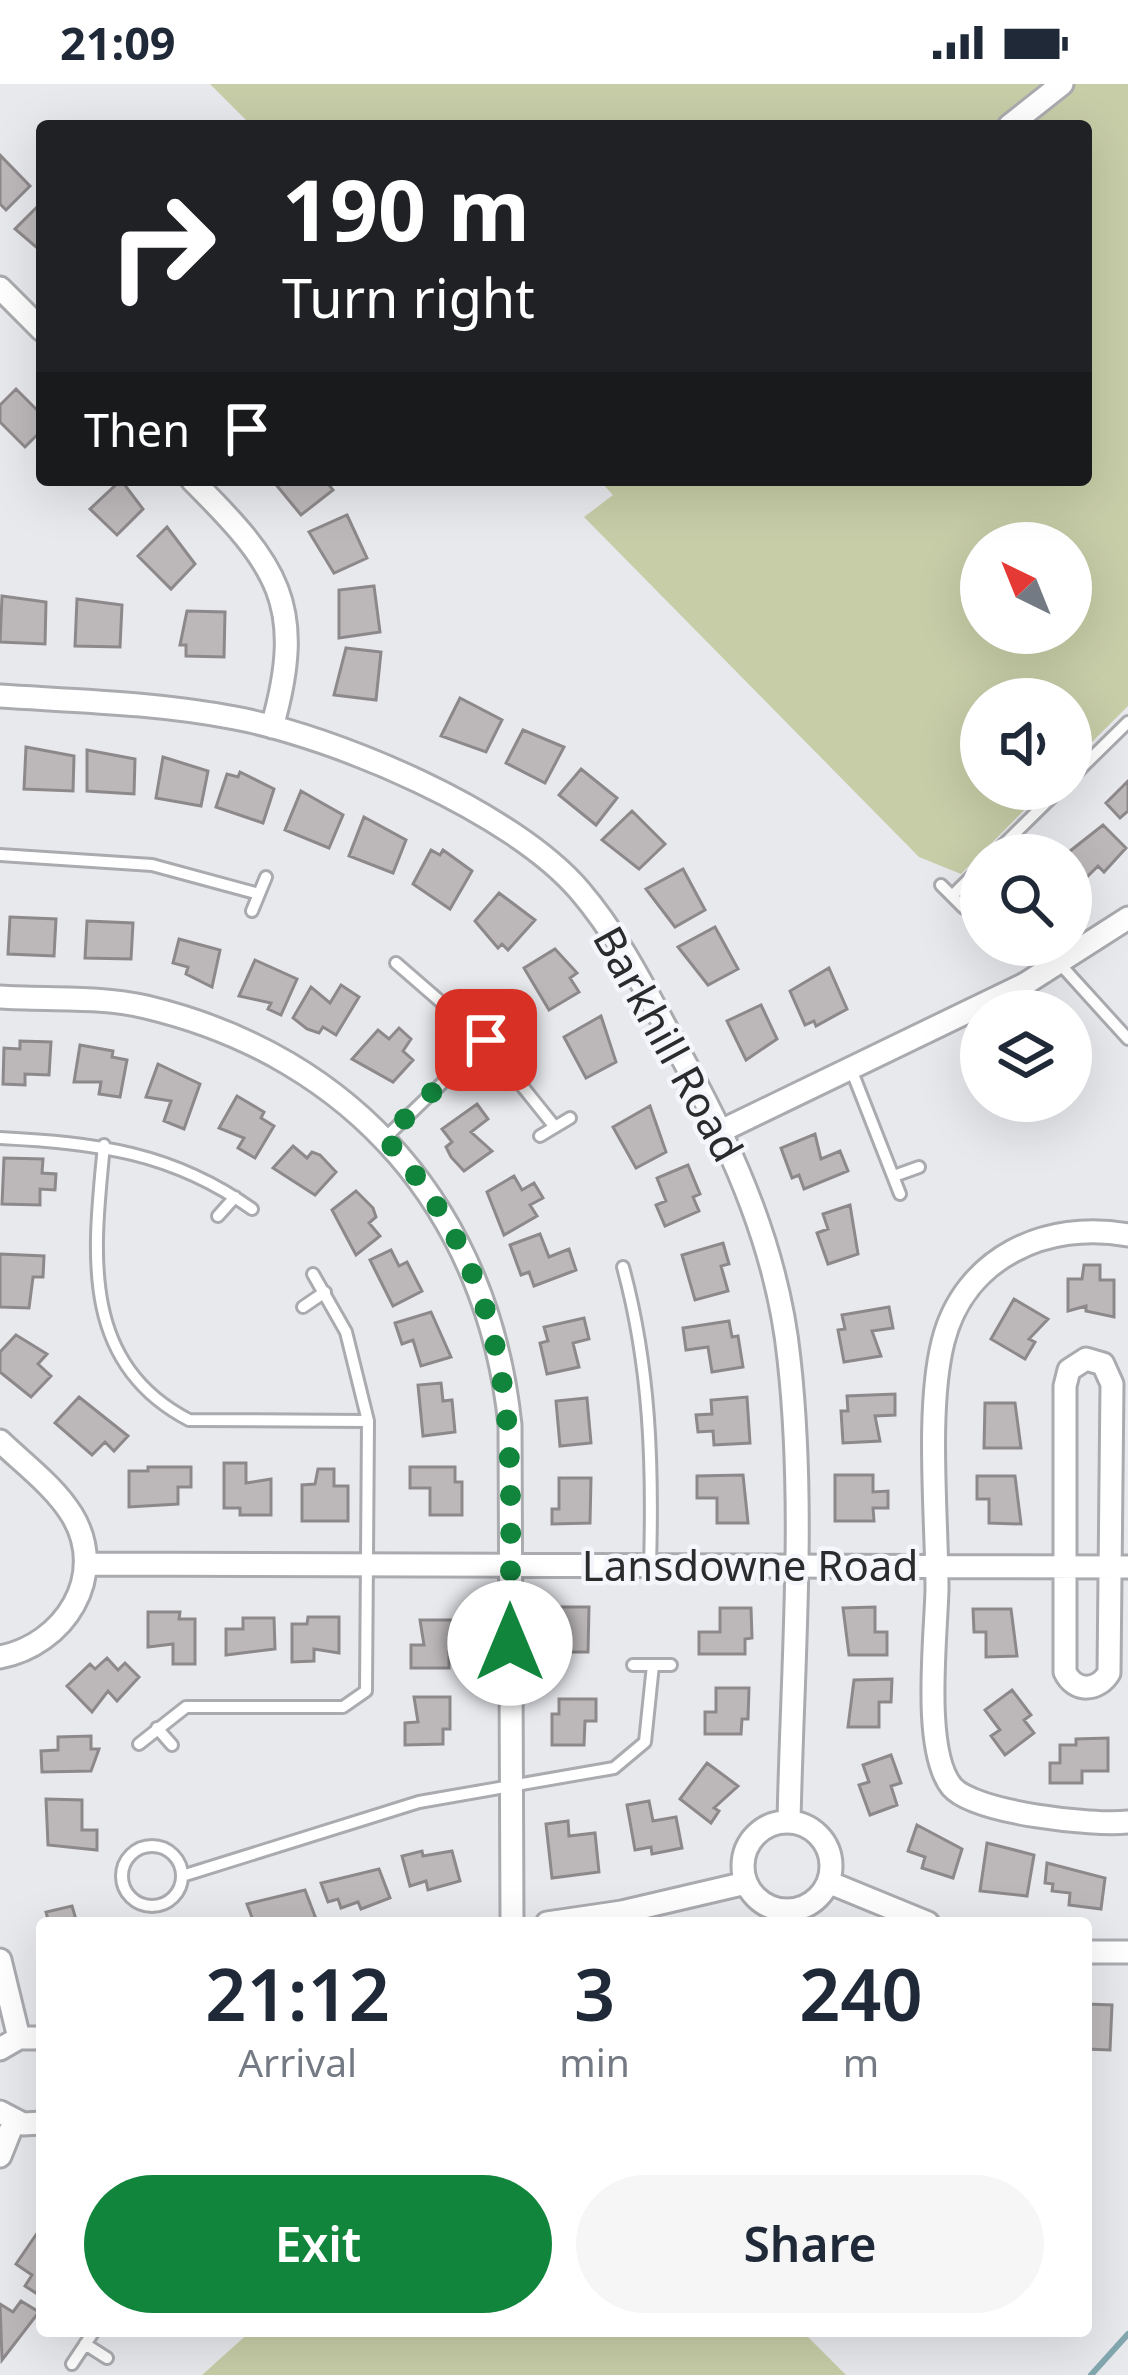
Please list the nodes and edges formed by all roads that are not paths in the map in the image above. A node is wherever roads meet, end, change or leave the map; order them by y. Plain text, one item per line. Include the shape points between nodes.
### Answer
1 (1062, 84) edge
2 (1017, 120) edge
3 (0, 288) edge
4 (36, 324) edge
5 (198, 486) edge
6 (0, 695) edge
7 (1128, 722) edge
8 (272, 727) junction
9 (1092, 757) edge
10 (1039, 810) edge
11 (1014, 834) edge
12 (0, 854) edge
13 (266, 877) dead end
14 (941, 885) dead end
15 (960, 888) edge
16 (259, 894) junction
17 (952, 896) junction
18 (960, 904) edge
19 (252, 911) dead end
20 (1128, 918) edge
21 (1092, 942) edge
22 (396, 963) dead end
23 (1056, 966) edge
24 (1062, 966) edge
25 (0, 998) edge
26 (1128, 1039) edge
27 (486, 1040) junction
28 (850, 1067) junction
29 (570, 1118) dead end
30 (556, 1127) junction
31 (721, 1131) junction
32 (540, 1136) dead end
33 (0, 1138) edge
34 (385, 1138) junction
35 (104, 1144) junction
36 (919, 1167) dead end
37 (894, 1176) junction
38 (901, 1194) dead end
39 (235, 1197) junction
40 (252, 1209) dead end
41 (218, 1216) dead end
42 (1128, 1235) edge
43 (623, 1267) dead end
44 (313, 1274) dead end
45 (325, 1292) junction
46 (303, 1307) dead end
47 (368, 1420) junction
48 (0, 1442) edge
49 (85, 1564) junction
50 (369, 1564) junction
51 (510, 1565) junction
52 (650, 1566) junction
53 (794, 1567) junction
54 (937, 1567) junction
55 (1064, 1568) junction
56 (1120, 1568) edge
57 (0, 1657) edge
58 (633, 1665) dead end
59 (652, 1665) junction
60 (671, 1665) dead end
61 (157, 1728) junction
62 (140, 1744) dead end
63 (172, 1744) dead end
64 (509, 1784) junction
65 (789, 1822) junction
66 (1128, 1822) edge
67 (182, 1876) junction
68 (746, 1882) junction
69 (828, 1882) junction
70 (512, 1917) edge
71 (588, 1917) edge
72 (913, 1917) edge
73 (1092, 1952) edge
74 (1128, 1952) edge
75 (0, 1960) edge
76 (20, 2041) edge
77 (7, 2117) edge
78 (0, 2156) edge
79 (90, 2337) edge
80 (85, 2344) junction
81 (107, 2358) dead end
82 (72, 2364) dead end

1 - 2 street
3 - 4 street
5 - 8 street via 255,544 280,590 290,644
6 - 8 street, Barkhill Road via 158,706
7 - 9 lane
8 - 31 street, Barkhill Road via 440,792 498,824 578,888 617,940
10 - 11 lane
12 - 16 lane via 152,866
13 - 16 lane
14 - 17 lane
15 - 17 lane
16 - 19 lane
17 - 18 lane
20 - 21 street
22 - 27 lane
23 - 28 street
24 - 26 lane
25 - 34 street via 142,1006 196,1022 278,1057
27 - 30 lane
27 - 34 lane
28 - 31 street
28 - 37 lane
29 - 30 lane
30 - 32 lane
31 - 53 street, Barkhill Road via 759,1226 783,1319
33 - 35 lane
34 - 51 street via 444,1214 494,1330 510,1425
35 - 39 lane via 158,1157
35 - 47 lane via 97,1296 124,1363 189,1420
36 - 37 lane
37 - 38 lane
39 - 40 lane
39 - 41 lane
42 - 54 street via 1079,1229 1031,1241 996,1261 960,1301 940,1356
43 - 52 lane via 651,1418
44 - 45 lane
45 - 46 lane
45 - 47 lane via 353,1354
47 - 50 lane
48 - 49 street via 74,1518
49 - 50 street, Lansdowne Road
49 - 57 street via 79,1596 57,1629
50 - 51 street, Lansdowne Road
50 - 61 lane via 369,1682 361,1699 343,1707 186,1707
51 - 52 street, Lansdowne Road
51 - 64 street
52 - 53 street, Lansdowne Road
53 - 54 street, Lansdowne Road
53 - 65 street, Barkhill Road
54 - 55 street, Lansdowne Road
54 - 66 street via 936,1729 949,1783 975,1803
55 - 56 street, Lansdowne Road
55 - 56 street via 1065,1672 1086,1688 1109,1672
55 - 56 street via 1066,1377 1080,1360 1093,1359 1112,1384
58 - 59 lane
59 - 60 lane
59 - 64 lane via 650,1729 628,1762
61 - 62 lane
61 - 63 lane
64 - 67 lane via 338,1823
64 - 70 street
65 - 68 street via 753,1838 743,1862
65 - 69 street via 824,1841
67 - 67 lane via 169,1852 149,1846 131,1854 122,1878 130,1896 151,1906 173,1896
68 - 69 street via 766,1905 791,1910 817,1898
68 - 71 street
69 - 72 street
73 - 74 street
75 - 76 street
77 - 78 street
79 - 80 lane
80 - 81 lane
80 - 82 lane

